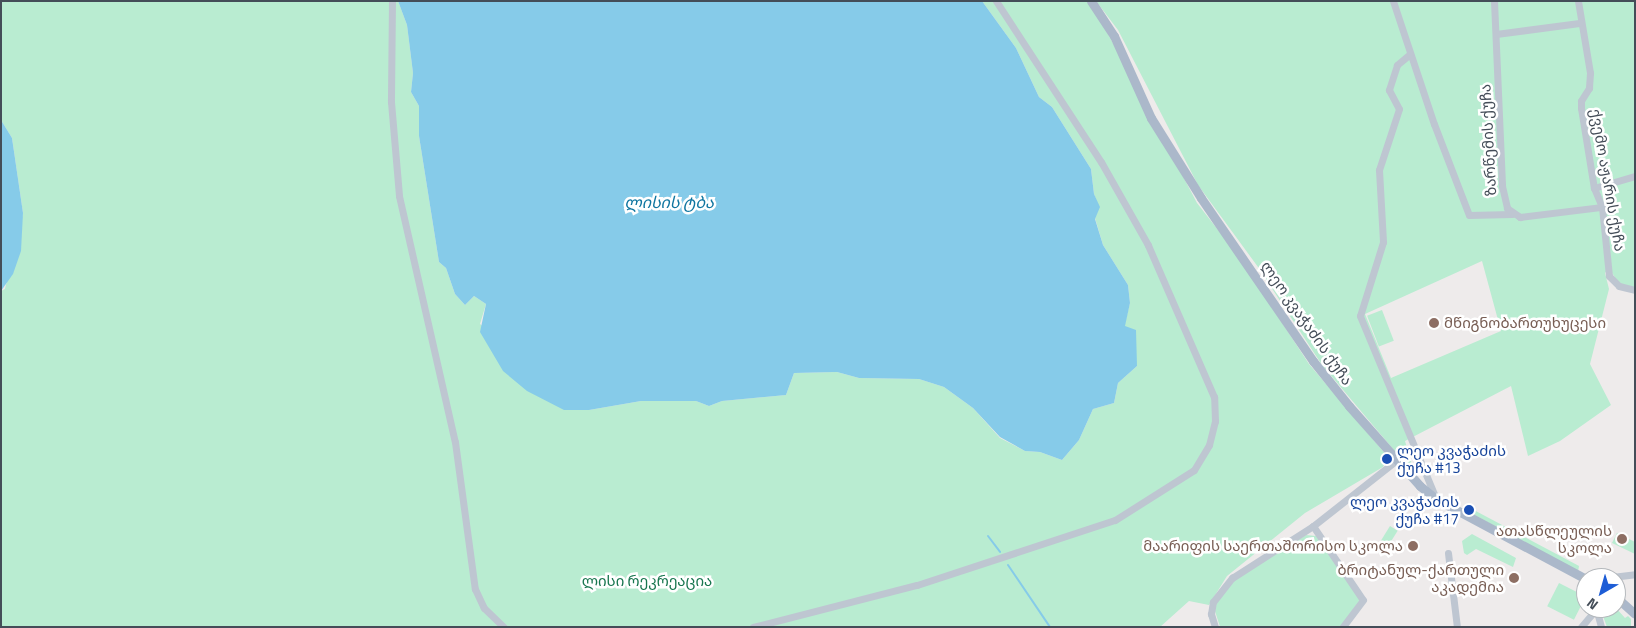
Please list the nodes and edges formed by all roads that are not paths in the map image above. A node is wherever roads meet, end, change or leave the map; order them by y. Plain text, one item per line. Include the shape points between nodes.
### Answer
1 (392, 1) edge
2 (996, 1) edge
3 (1091, 1) edge
4 (1393, 1) edge
5 (1494, 1) edge
6 (1578, 1) edge
7 (1579, 24) junction
8 (1496, 34) junction
9 (1410, 54) junction
10 (1635, 176) edge
11 (1594, 188) junction
12 (1602, 207) junction
13 (1512, 214) junction
14 (1635, 290) edge
15 (1397, 460) junction
16 (1436, 498) junction
17 (1313, 526) junction
18 (1448, 553) dead end
19 (1576, 574) edge
20 (504, 627) edge
21 (753, 627) edge
22 (1215, 627) edge
23 (1343, 627) edge
24 (1457, 627) edge

1 - 20 street via 391,102 400,202 455,442 475,589 484,608
2 - 21 street via 1101,162 1148,245 1214,397 1215,421 1209,445 1194,470 1115,520 917,585
3 - 15 main road, ლეო კვაჭაძის ქუჩა via 1114,36 1151,118 1201,198 1314,362
4 - 9 street
5 - 8 street, ზარწემის ქუჩა
6 - 7 street, ქვემო აჟარის ქუჩა
7 - 8 street
7 - 11 street, ქვემო აჟარის ქუჩა via 1590,73 1589,88 1581,101 1581,108
8 - 13 street, ზარწემის ქუჩა via 1502,186 1504,200
9 - 13 street via 1469,215
9 - 16 street via 1398,65 1389,90 1399,109 1378,170 1383,242 1360,316
10 - 11 street
11 - 12 street, ქვემო აჟარის ქუჩა
12 - 13 street, ზარწემის ქუჩა via 1520,217
12 - 14 street, ქვემო აჟარის ქუჩა via 1609,276 1619,286
15 - 16 main road, ლეო კვაჭაძის ქუჩა
15 - 17 street
16 - 19 main road, ლეო კვაჭაძის ქუჩა
17 - 22 street via 1232,578 1213,602
17 - 23 street via 1363,600
18 - 24 street

